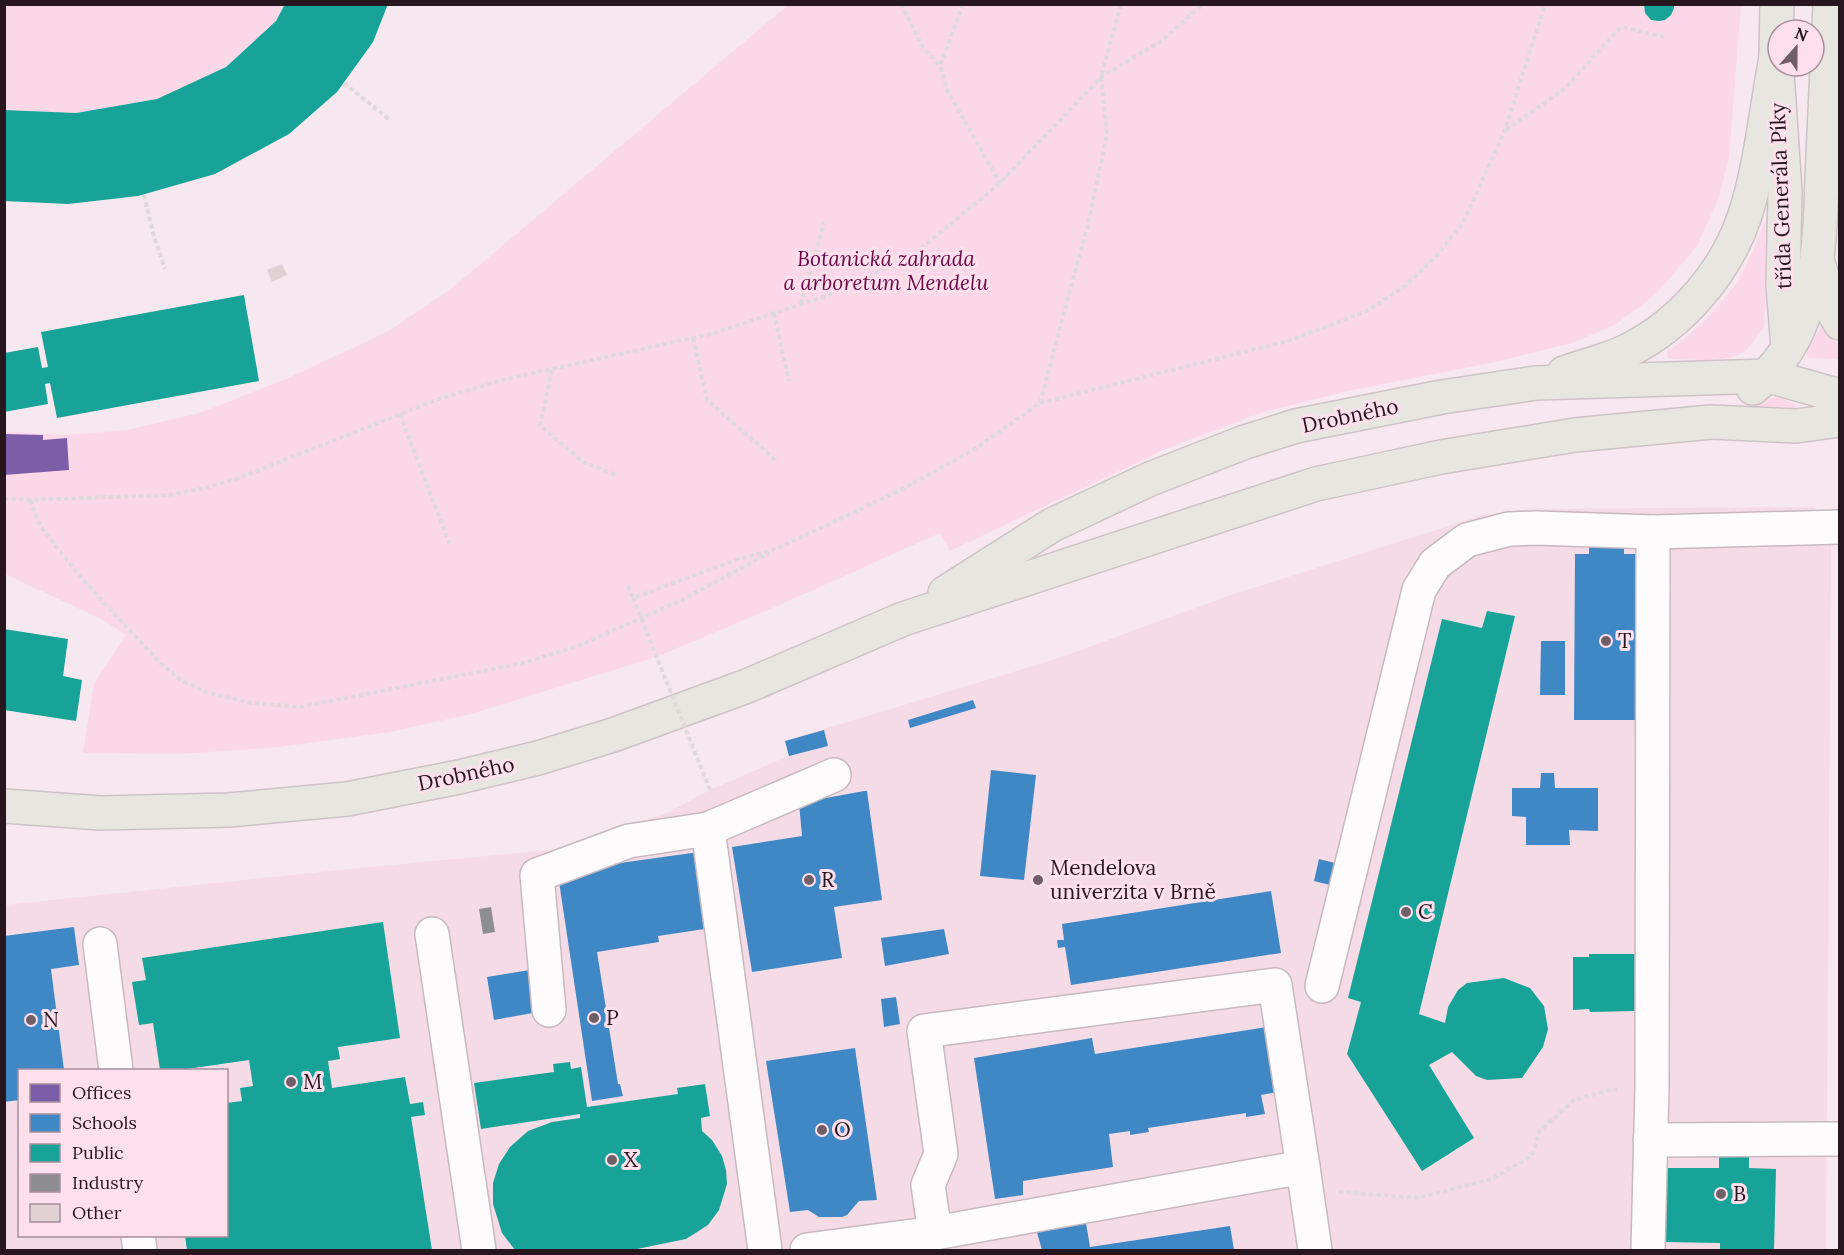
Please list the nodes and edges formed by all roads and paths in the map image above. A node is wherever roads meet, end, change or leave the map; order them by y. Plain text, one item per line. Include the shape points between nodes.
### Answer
1 (901, 4) edge
2 (963, 4) edge
3 (1121, 4) edge
4 (1203, 4) edge
5 (1545, 4) edge
6 (1830, 4) edge
7 (1665, 37) dead end
8 (940, 66) junction
9 (1101, 77) junction
10 (1772, 78) edge
11 (1777, 78) edge
12 (344, 83) dead end
13 (390, 120) dead end
14 (1505, 130) junction
15 (1000, 183) junction
16 (144, 195) dead end
17 (824, 223) dead end
18 (1818, 263) junction
19 (165, 268) dead end
20 (801, 305) junction
21 (774, 313) junction
22 (1839, 323) edge
23 (693, 338) junction
24 (1778, 363) junction
25 (552, 370) junction
26 (789, 381) dead end
27 (1536, 383) junction
28 (1839, 384) edge
29 (1839, 396) edge
30 (1040, 403) junction
31 (400, 414) junction
32 (1839, 420) edge
33 (1711, 422) junction
34 (778, 462) dead end
35 (616, 475) dead end
36 (4, 499) edge
37 (30, 500) junction
38 (1839, 527) edge
39 (1653, 532) junction
40 (450, 545) dead end
41 (776, 549) junction
42 (628, 586) dead end
43 (633, 598) junction
44 (903, 619) junction
45 (834, 775) dead end
46 (710, 790) dead end
47 (4, 806) edge
48 (708, 829) junction
49 (432, 934) dead end
50 (100, 944) dead end
51 (1322, 986) dead end
52 (549, 1011) dead end
53 (116, 1069) edge
54 (1652, 1087) junction
55 (1839, 1139) edge
56 (1650, 1140) junction
57 (1303, 1167) junction
58 (1336, 1191) dead end
59 (935, 1233) junction
60 (479, 1251) edge
61 (765, 1251) edge
62 (807, 1251) edge
63 (1315, 1251) edge
64 (1648, 1251) edge

1 - 8 path via 923,48
2 - 8 path
3 - 9 path
4 - 9 path via 1164,40
5 - 14 path
6 - 18 main road, třída Generála Píky
7 - 14 path via 1621,27 1564,89
8 - 15 path via 948,92
9 - 15 path
9 - 30 path via 1107,134 1089,220
10 - 27 main road via 1743,219 1726,258 1695,299 1663,329 1629,350
11 - 24 main road, třída Generála Píky via 1785,192
12 - 13 path
14 - 30 path via 1464,221 1439,254 1405,286 1367,311 1287,341
15 - 20 path via 911,257
16 - 19 path
17 - 20 path
18 - 22 main road
18 - 24 main road, třída Generála Píky via 1807,309
20 - 21 path
21 - 23 path
21 - 26 path
23 - 25 path
23 - 34 path via 707,400
24 - 27 main road, Drobného
24 - 28 main road via 1803,366
24 - 29 main road, Drobného
24 - 33 main road, třída Generála Píky
25 - 31 path via 480,387
25 - 35 path via 540,425 583,462
27 - 44 main road, Drobného via 1349,415 1245,442 1150,479 1052,525
30 - 41 path via 972,450 899,491
31 - 37 path via 239,478 204,488 169,495
31 - 40 path
32 - 33 main road, Drobného via 1796,426
33 - 44 main road, Drobného via 1575,435 1441,457 1316,484
36 - 37 path
37 - 41 path via 40,525 83,580 161,664 181,680 206,692 251,703 300,707 519,664 578,646 682,600
38 - 39 lane
39 - 51 lane via 1509,529 1467,540 1435,564 1419,590
39 - 54 lane
41 - 43 path, bridge
42 - 43 path
43 - 46 path, bridge
44 - 47 main road, Drobného via 747,686 613,735 459,777 347,799 229,810 101,813
45 - 48 lane
48 - 52 lane via 629,841 537,875
48 - 61 lane
49 - 60 lane
50 - 53 lane
54 - 56 lane
54 - 58 path via 1609,1090 1574,1100 1539,1132 1532,1156 1492,1179 1418,1198
55 - 56 lane
56 - 64 lane
57 - 59 lane
57 - 59 lane via 1275,985 924,1030 941,1154 928,1185
57 - 63 lane
59 - 62 lane

